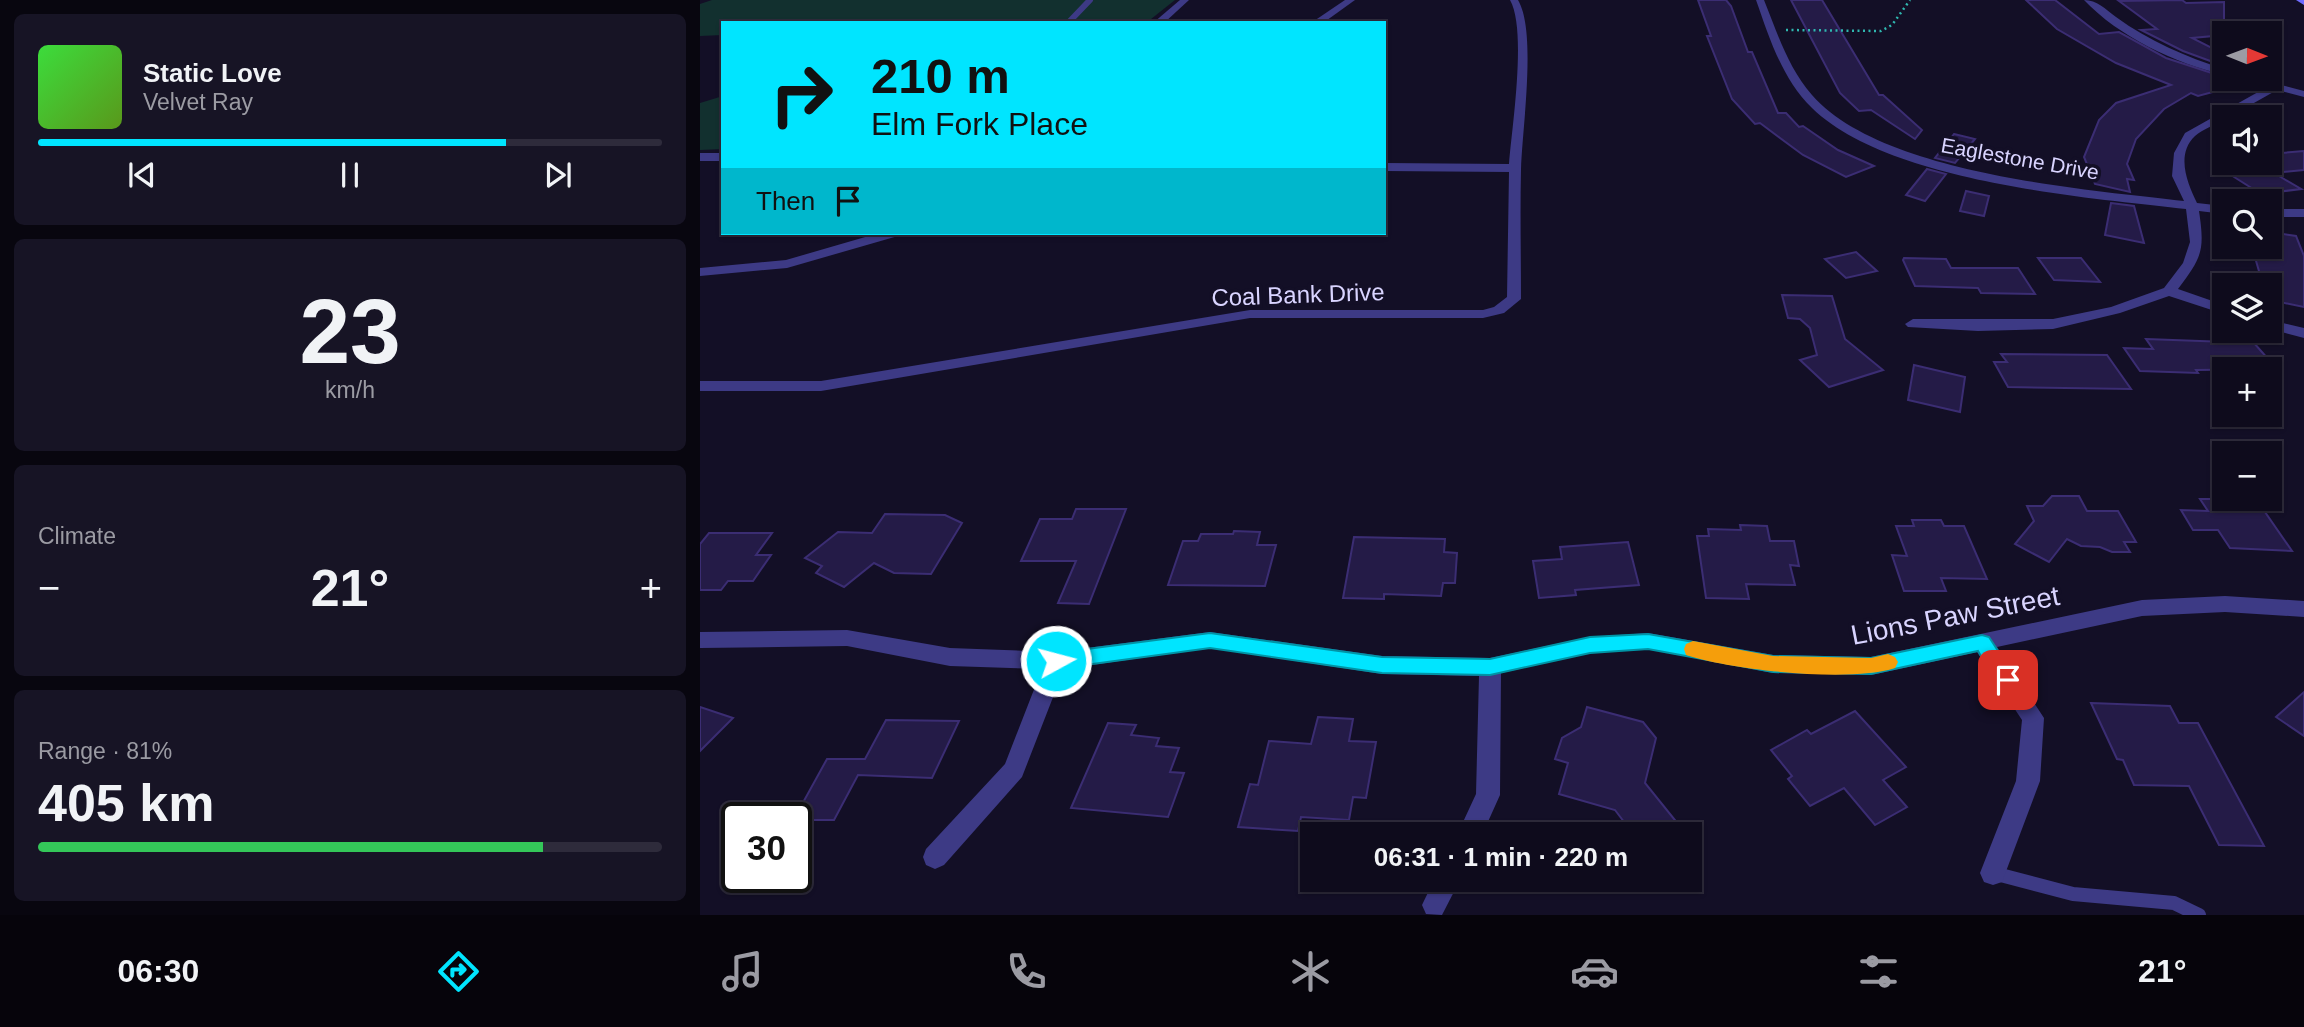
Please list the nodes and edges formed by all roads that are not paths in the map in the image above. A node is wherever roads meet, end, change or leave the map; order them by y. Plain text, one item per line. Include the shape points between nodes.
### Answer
1 (1090, 0) edge
2 (1185, 0) edge
3 (1351, 0) edge
4 (1514, 0) edge
5 (1760, 0) edge
6 (2088, 0) edge
7 (1070, 21) edge
8 (1160, 21) edge
9 (1319, 21) edge
10 (2212, 68) edge
11 (2282, 89) edge
12 (2267, 91) edge
13 (2304, 94) edge
14 (700, 157) edge
15 (721, 157) edge
16 (1386, 167) edge
17 (1515, 168) junction
18 (2192, 205) junction
19 (2212, 208) edge
20 (2282, 213) edge
21 (2304, 213) edge
22 (886, 235) edge
23 (700, 272) edge
24 (2169, 290) junction
25 (2212, 306) edge
26 (1913, 324) dead end
27 (2282, 328) edge
28 (2304, 333) edge
29 (700, 386) edge
30 (2304, 609) edge
31 (700, 640) edge
32 (1982, 642) junction
33 (1056, 661) junction
34 (1490, 667) junction
35 (1475, 822) edge
36 (935, 857) dead end
37 (1993, 873) joint
38 (1441, 892) edge
39 (1435, 905) dead end
40 (2199, 915) edge

1 - 7 lane
2 - 8 street
3 - 9 street
4 - 17 street, Coal Bank Drive via 1521,12 1522,42
5 - 18 street, Eaglestone Drive via 1800,89 1818,108 1868,139 1987,177
6 - 10 street via 2139,38
11 - 13 street
12 - 18 street via 2189,135 2180,153 2178,176
14 - 15 street
16 - 17 street
17 - 29 street, Coal Bank Drive via 1514,299 1500,310 1483,314 1250,314 821,386
18 - 19 street, Eaglestone Drive
18 - 24 street via 2197,242 2190,263
20 - 21 street
22 - 23 street via 787,264
24 - 25 street
24 - 26 street via 2115,310 2053,324
27 - 28 street
30 - 32 street, Lions Paw Street via 2225,604 2141,608
31 - 33 street, Lions Paw Street via 847,638 950,657
32 - 34 street, Lions Paw Street via 1871,666 1773,664 1648,641 1590,645
32 - 37 street via 2033,718 2028,781
33 - 34 street, Lions Paw Street via 1210,640 1382,665
33 - 36 street via 1014,771
34 - 35 street via 1489,794
37 - 40 lane via 2073,894 2174,903
38 - 39 street

